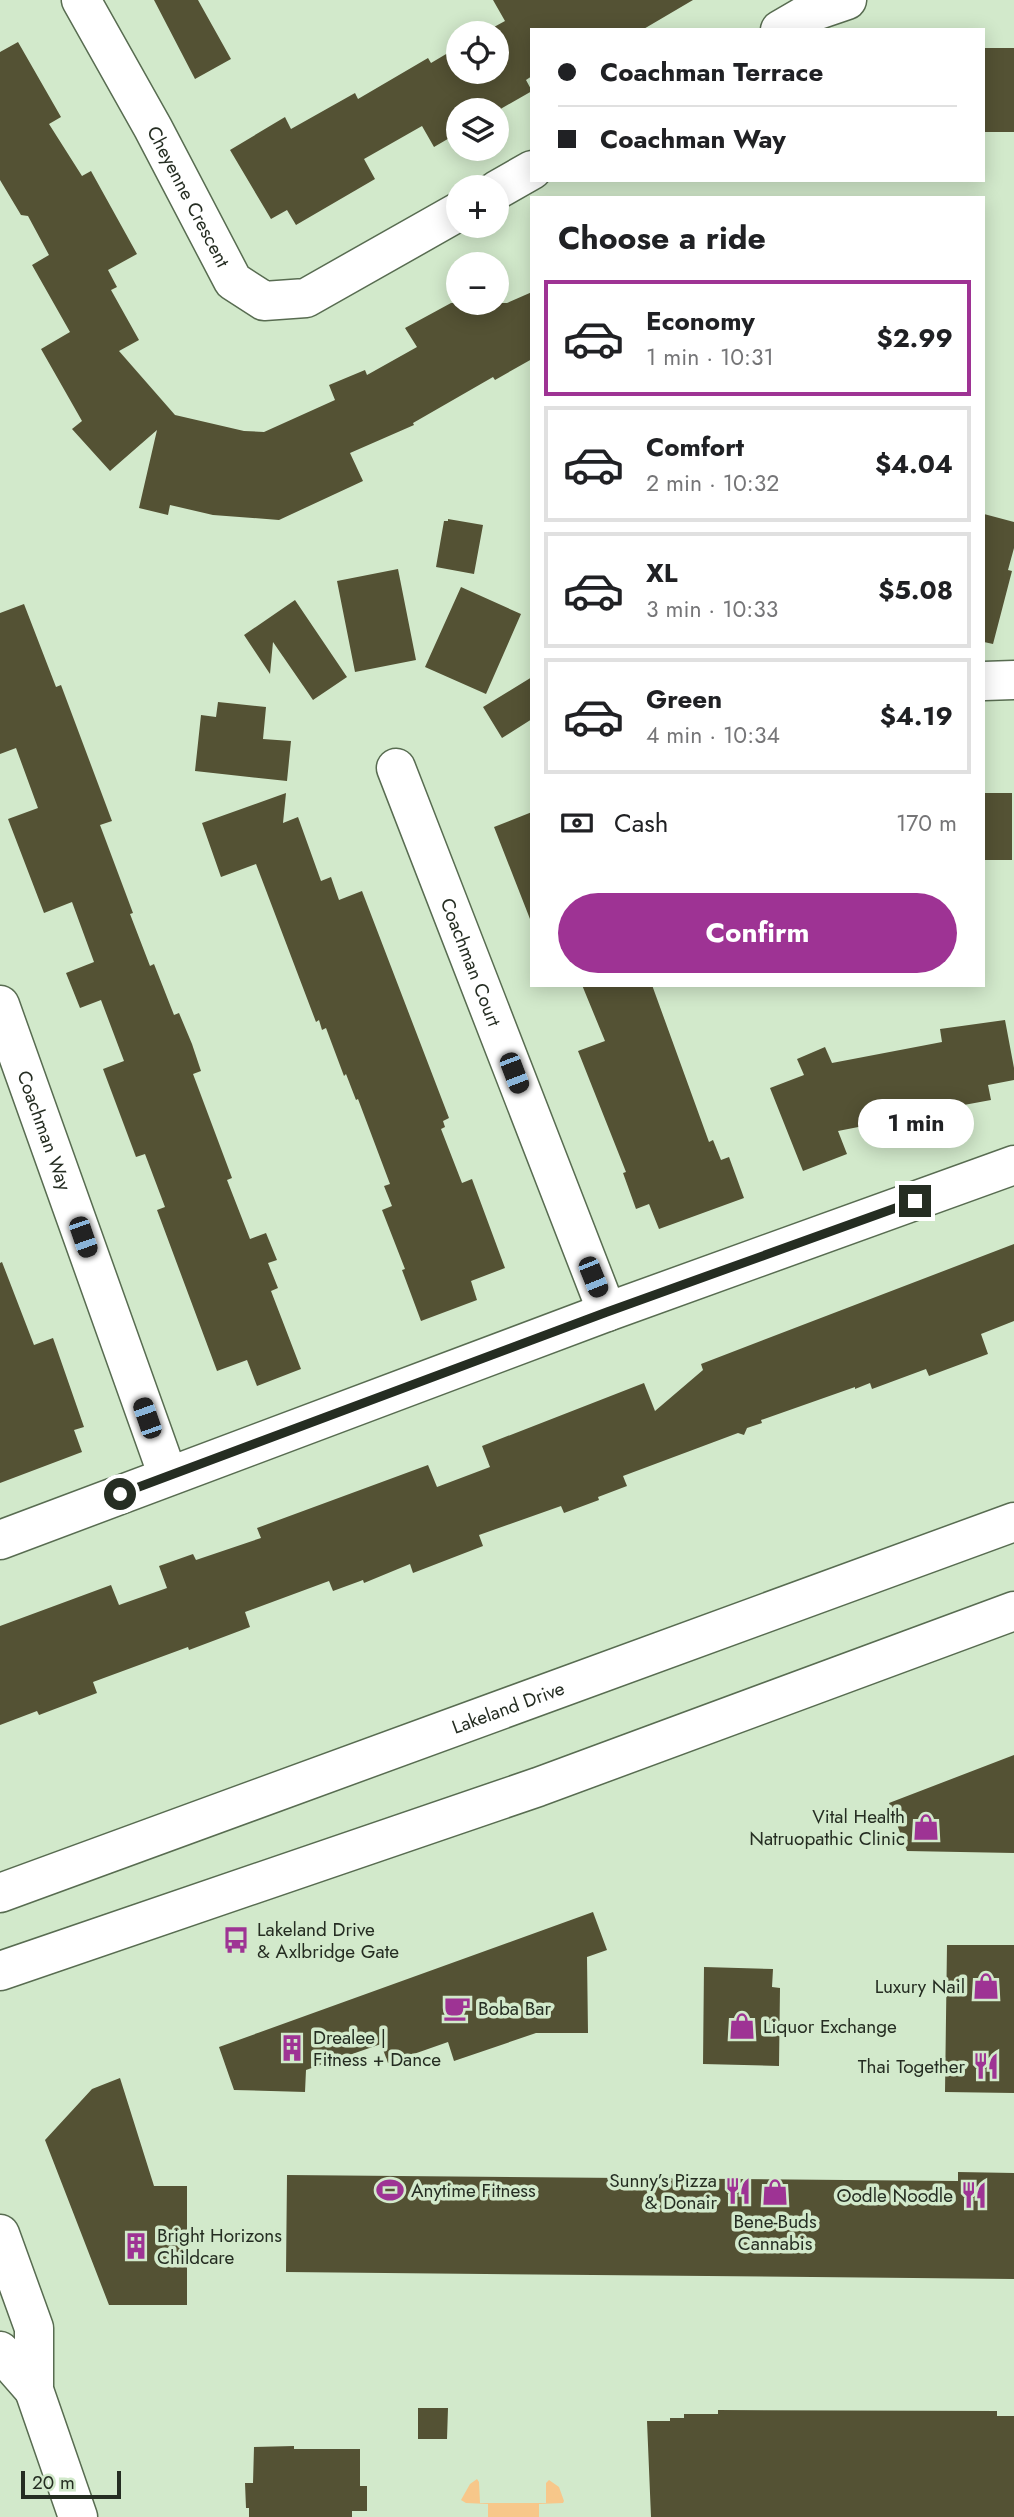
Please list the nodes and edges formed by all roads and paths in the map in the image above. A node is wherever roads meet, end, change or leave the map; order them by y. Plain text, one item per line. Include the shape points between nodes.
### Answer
1 (81, 0) edge
2 (848, 0) edge
3 (783, 28) edge
4 (530, 171) edge
5 (509, 183) edge
6 (446, 219) edge
7 (1014, 680) edge
8 (985, 681) edge
9 (396, 768) dead end
10 (0, 1005) edge
11 (1014, 1165) edge
12 (607, 1312) junction
13 (168, 1476) junction
14 (1014, 1522) edge
15 (0, 1540) edge
16 (1014, 1611) edge
17 (0, 1893) edge
18 (12, 1967) edge
19 (0, 2004) edge
20 (0, 2234) edge
21 (0, 2351) edge
22 (34, 2390) junction
23 (78, 2517) edge

1 - 6 street, Cheyenne Crescent via 233,281 264,301 306,299
2 - 3 street via 809,13
4 - 5 street
7 - 8 street
9 - 12 street, Coachman Court
10 - 13 street, Coachman Way
11 - 12 street
12 - 13 street
13 - 15 street
14 - 17 street, Lakeland Drive
16 - 18 street via 538,1787
18 - 19 street
20 - 22 street via 34,2328
21 - 22 street
22 - 23 street

